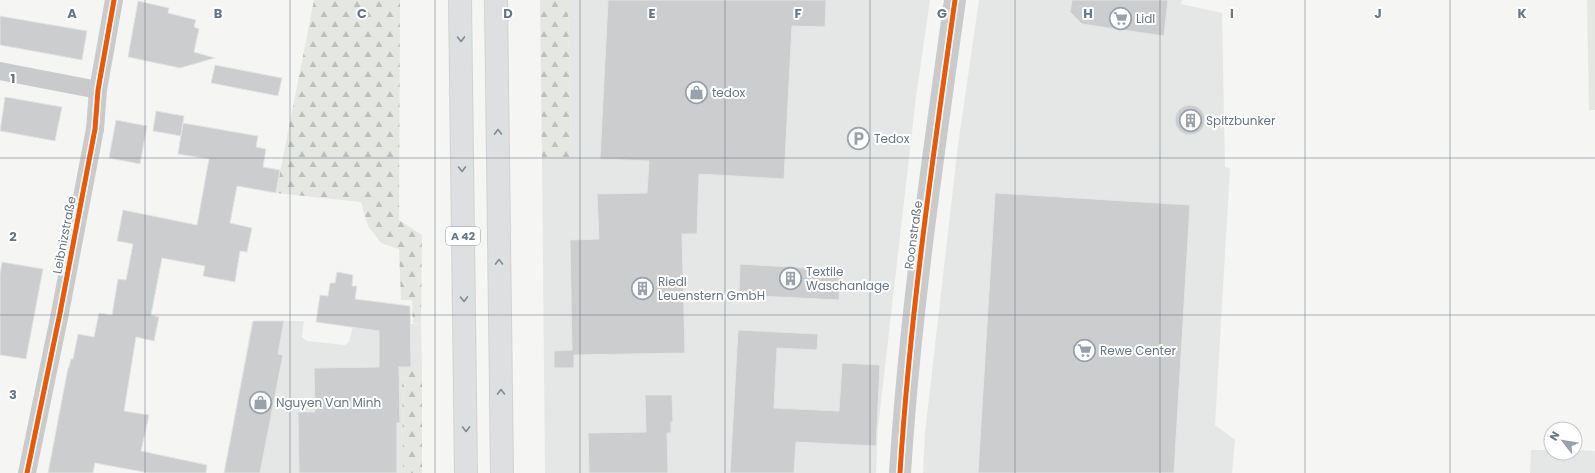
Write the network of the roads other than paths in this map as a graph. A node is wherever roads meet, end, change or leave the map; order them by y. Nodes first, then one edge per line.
1 (114, 0) edge
2 (460, 0) edge
3 (496, 0) edge
4 (955, 0) edge
5 (0, 71) edge
6 (98, 90) junction
7 (27, 473) edge
8 (466, 473) edge
9 (502, 473) edge
10 (900, 473) edge

1 - 6 street, Leibnizstraße
2 -> 8 highway, A 42
9 -> 3 highway
4 - 10 street, Roonstraße
5 - 6 street
6 - 7 street, Leibnizstraße

